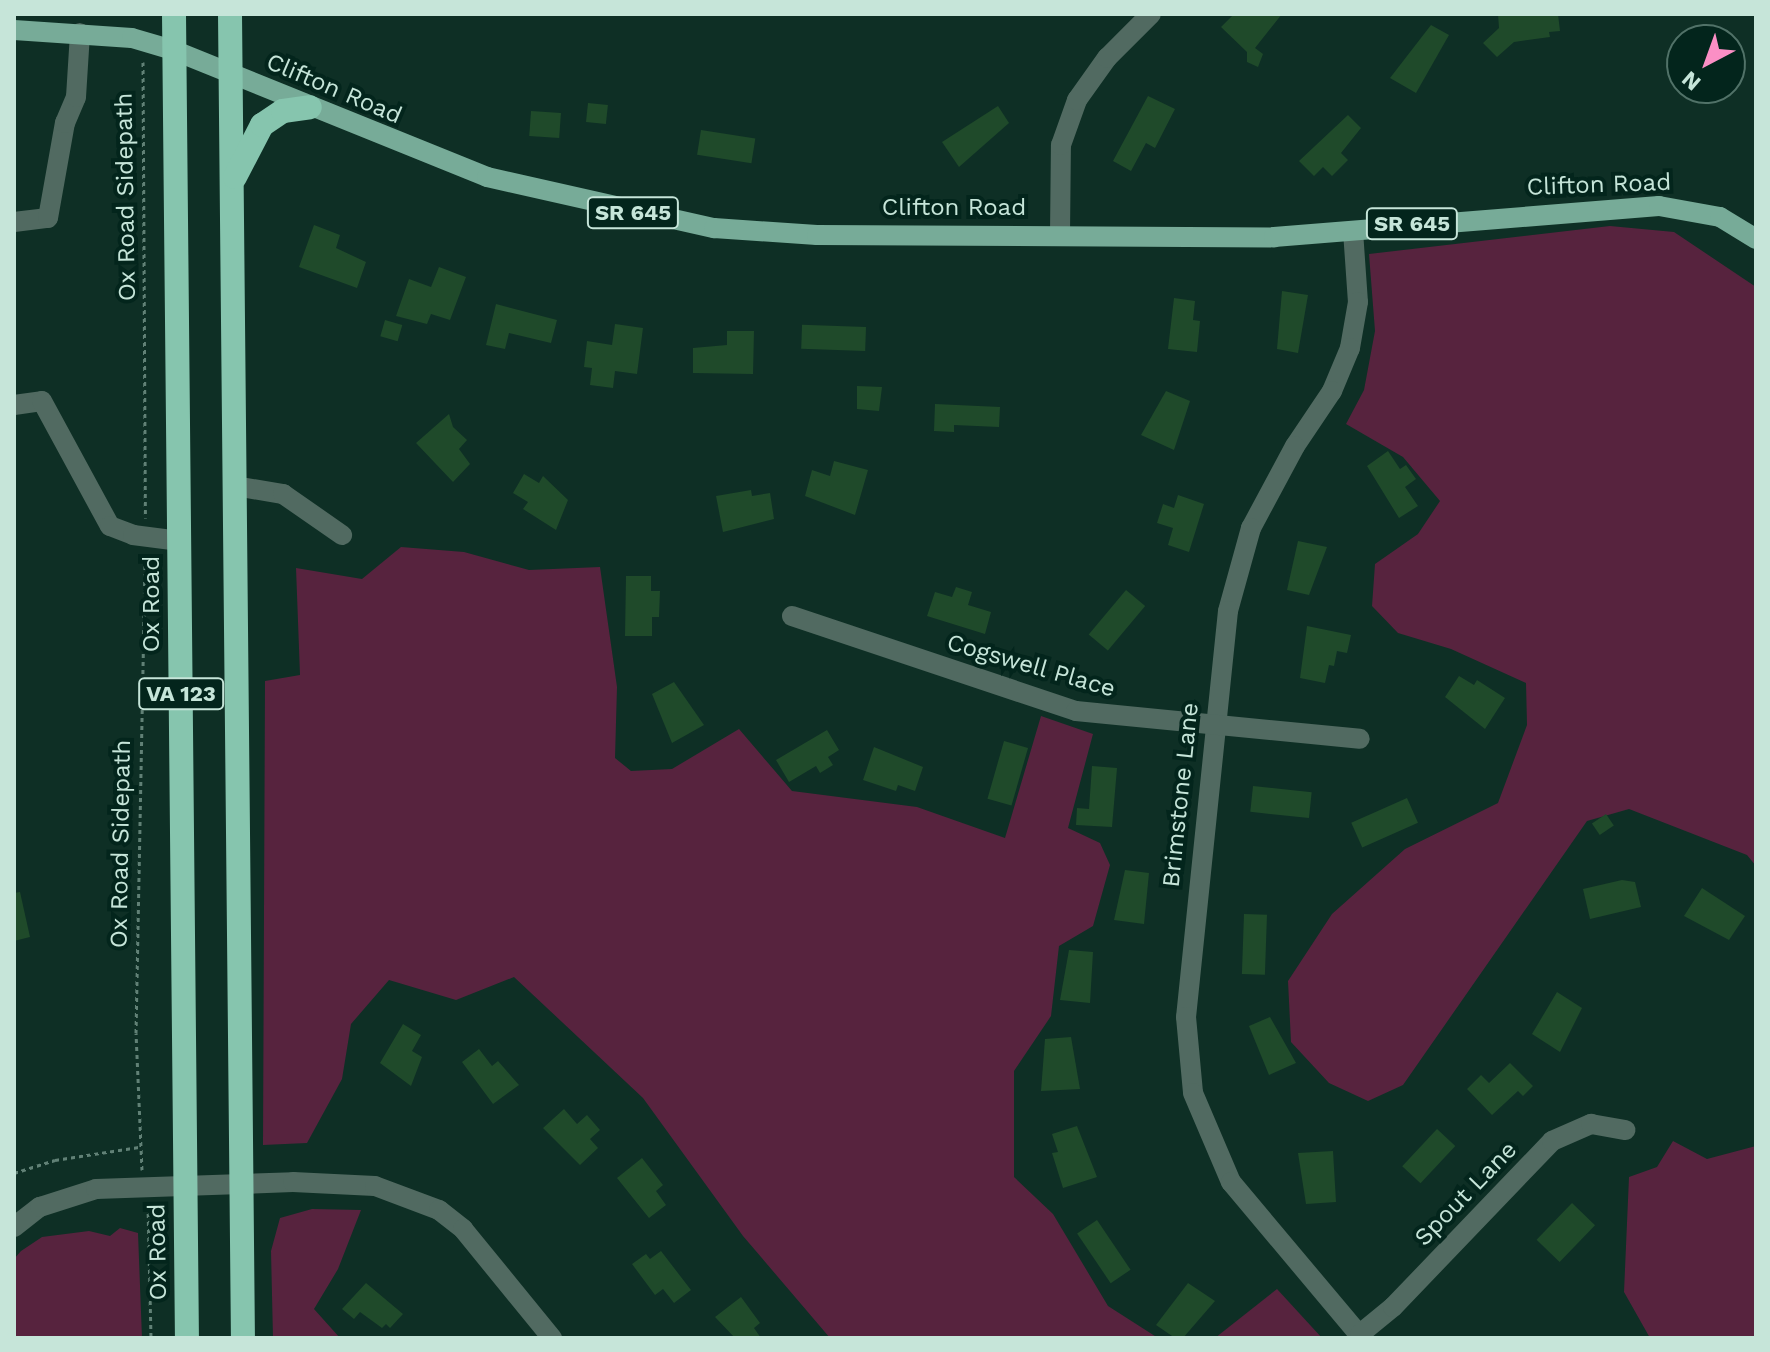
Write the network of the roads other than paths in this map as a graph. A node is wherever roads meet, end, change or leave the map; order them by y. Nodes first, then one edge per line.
1 (174, 14) edge
2 (230, 14) edge
3 (1151, 14) edge
4 (14, 30) edge
5 (80, 33) junction
6 (173, 50) junction
7 (229, 73) junction
8 (310, 107) junction
9 (230, 195) junction
10 (14, 222) edge
11 (1353, 231) junction
12 (1060, 234) junction
13 (1756, 239) edge
14 (14, 405) edge
15 (235, 486) junction
16 (342, 535) dead end
17 (180, 541) junction
18 (792, 616) dead end
19 (1213, 726) junction
20 (1360, 739) dead end
21 (1625, 1130) dead end
22 (241, 1184) junction
23 (185, 1185) junction
24 (14, 1227) edge
25 (1361, 1336) edge
26 (187, 1338) edge
27 (243, 1338) edge
28 (552, 1338) edge

1 - 6 highway, Ox Road / VA 123
2 - 7 highway, VA 123
3 - 12 street
4 - 5 main road, SR 645
5 - 6 main road, SR 645
5 - 10 street
6 - 7 main road, Clifton Road / SR 645
6 - 17 highway, Ox Road / VA 123
7 - 8 main road, Clifton Road / SR 645
7 - 9 highway, VA 123
8 - 9 highway
8 - 12 main road, Clifton Road / SR 645
9 - 15 highway, VA 123
11 - 12 main road, Clifton Road / SR 645
11 - 13 main road, Clifton Road / SR 645
11 - 19 street, Brimstone Lane
14 - 17 street
15 - 16 street
15 - 22 highway, VA 123
17 - 23 highway, Ox Road / VA 123
18 - 19 street, Cogswell Place
19 - 20 street, Cogswell Place
19 - 25 street, Brimstone Lane
21 - 25 street, Spout Lane
22 - 23 street
22 - 27 highway, VA 123
22 - 28 street
23 - 24 street
23 - 26 highway, Ox Road / VA 123

